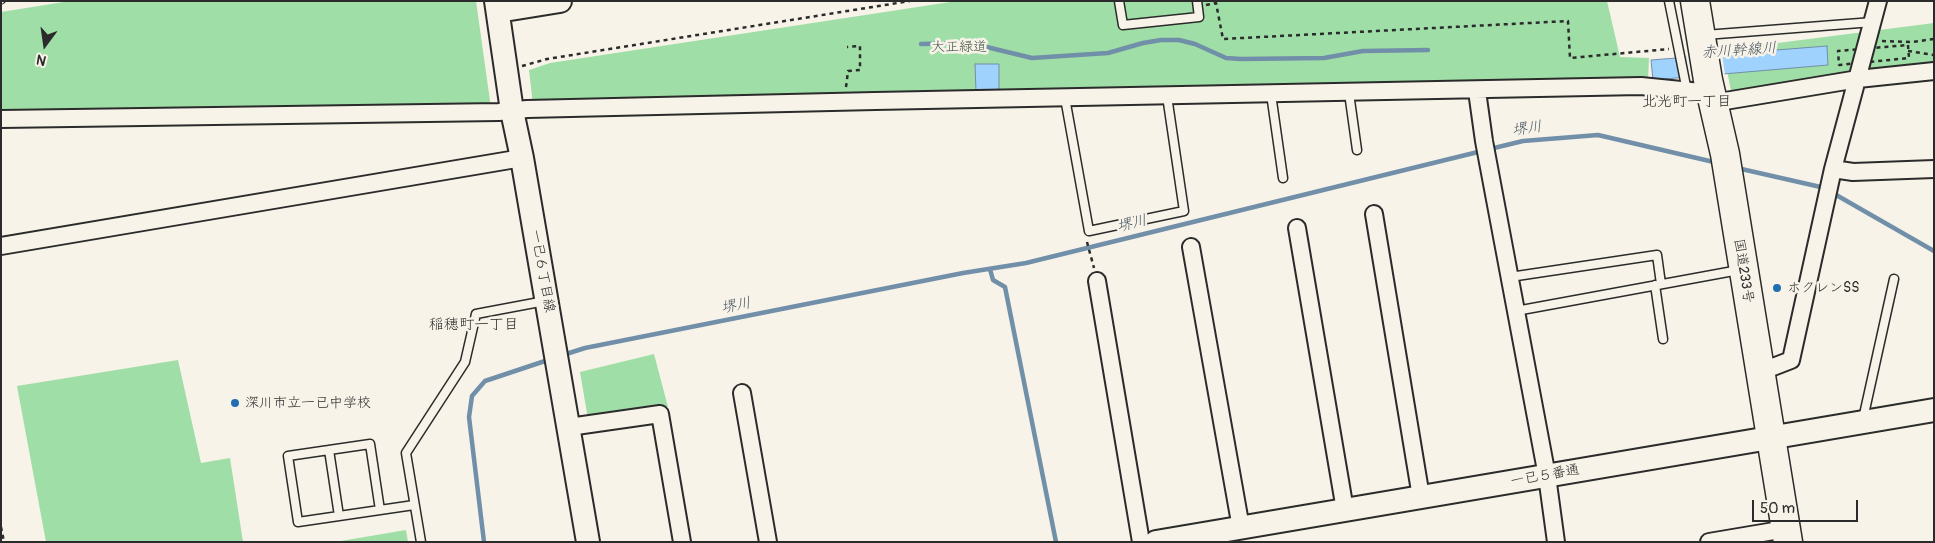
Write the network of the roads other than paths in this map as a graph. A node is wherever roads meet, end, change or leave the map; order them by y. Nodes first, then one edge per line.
1 (560, 1) edge
2 (1119, 1) edge
3 (1669, 1) edge
4 (1695, 1) edge
5 (1878, 1) edge
6 (1197, 4) edge
7 (497, 6) edge
8 (1873, 22) junction
9 (1690, 47) junction
10 (1934, 71) edge
11 (1858, 79) junction
12 (1701, 90) junction
13 (1477, 91) junction
14 (1349, 93) junction
15 (1271, 94) junction
16 (1167, 96) junction
17 (1066, 98) junction
18 (512, 111) junction
19 (1, 119) edge
20 (1357, 150) dead end
21 (522, 158) junction
22 (1934, 169) edge
23 (1284, 178) dead end
24 (1830, 184) junction
25 (1374, 214) dead end
26 (1297, 228) dead end
27 (1, 246) edge
28 (1191, 247) dead end
29 (1743, 269) junction
30 (1510, 277) junction
31 (1894, 279) dead end
32 (1097, 281) dead end
33 (1658, 285) junction
34 (547, 301) junction
35 (1516, 311) junction
36 (1662, 339) dead end
37 (1760, 372) junction
38 (742, 393) dead end
39 (1934, 410) edge
40 (1862, 422) junction
41 (569, 427) junction
42 (1770, 438) junction
43 (329, 450) junction
44 (1547, 476) junction
45 (1421, 496) junction
46 (414, 505) junction
47 (380, 510) junction
48 (1346, 510) junction
49 (339, 516) junction
50 (1230, 533) edge
51 (1787, 535) edge
52 (421, 542) edge
53 (588, 542) edge
54 (682, 542) edge
55 (768, 542) edge
56 (1140, 542) edge
57 (1156, 542) edge
58 (1556, 542) edge
59 (1709, 542) edge

1 - 7 street
2 - 6 lane
3 - 9 lane
4 - 9 highway, 国道233号
5 - 8 street
7 - 18 street, 一已６丁目線
8 - 9 lane
8 - 11 street
9 - 12 highway, 国道233号
10 - 11 street
11 - 12 street
11 - 24 street
12 - 13 street
12 - 29 highway, 国道233号
13 - 14 street
13 - 30 street
14 - 15 street
14 - 20 lane
15 - 16 street
15 - 23 lane
16 - 17 street
16 - 17 lane
17 - 18 street
18 - 19 street
18 - 21 street, 一已６丁目線
21 - 27 street
21 - 34 street, 一已６丁目線
22 - 24 street
24 - 37 street
25 - 45 street
26 - 48 street
28 - 50 street
29 - 33 lane
29 - 37 highway, 国道233号
30 - 33 lane
30 - 35 street
31 - 40 lane
32 - 56 street
33 - 35 lane
33 - 36 lane
34 - 41 street, 一已６丁目線
34 - 46 lane
35 - 44 street
37 - 42 highway, 国道233号
38 - 55 street
39 - 40 street, 一已５番通
40 - 42 street, 一已５番通
41 - 53 street, 一已６丁目線
41 - 54 street
42 - 44 street, 一已５番通
42 - 51 highway, 国道233号
43 - 47 lane
43 - 49 lane
43 - 49 lane
44 - 45 street, 一已５番通
44 - 58 street
45 - 48 street, 一已５番通
46 - 47 lane
46 - 52 lane
47 - 49 lane
48 - 50 street, 一已５番通
50 - 57 street, 一已５番通
51 - 59 street

